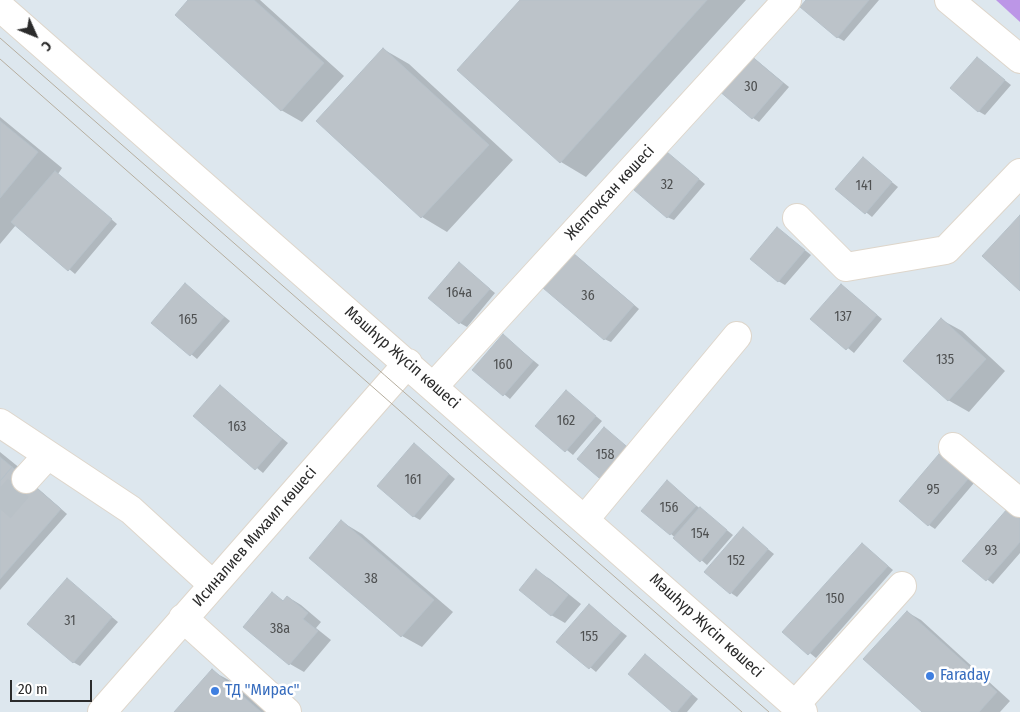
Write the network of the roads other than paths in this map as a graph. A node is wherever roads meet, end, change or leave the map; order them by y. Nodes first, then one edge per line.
1 (788, 0) edge
2 (949, 0) edge
3 (0, 6) edge
4 (1020, 59) edge
5 (1020, 173) edge
6 (797, 218) dead end
7 (738, 336) dead end
8 (408, 363) junction
9 (434, 386) junction
10 (0, 423) edge
11 (953, 447) dead end
12 (47, 456) junction
13 (26, 479) tunnel mouth
14 (1020, 503) edge
15 (585, 519) junction
16 (213, 585) junction
17 (902, 586) dead end
18 (183, 618) junction
19 (799, 708) edge
20 (102, 712) edge
21 (288, 712) edge

1 - 9 street, Желтоқсан көшесі
2 - 4 street
3 - 8 street, Мәшһүр Жүсіп көшесі
5 - 6 street
7 - 15 street
8 - 9 street, Мәшһүр Жүсіп көшесі
8 - 16 street, Исиналиев Михаил көшесі
9 - 15 street, Мәшһүр Жүсіп көшесі
10 - 12 street
11 - 14 street
12 - 13 street
12 - 16 street
15 - 19 street, Мәшһүр Жүсіп көшесі
16 - 18 street, Исиналиев Михаил көшесі
17 - 19 street
18 - 20 street, Исиналиев Михаил көшесі
18 - 21 street

